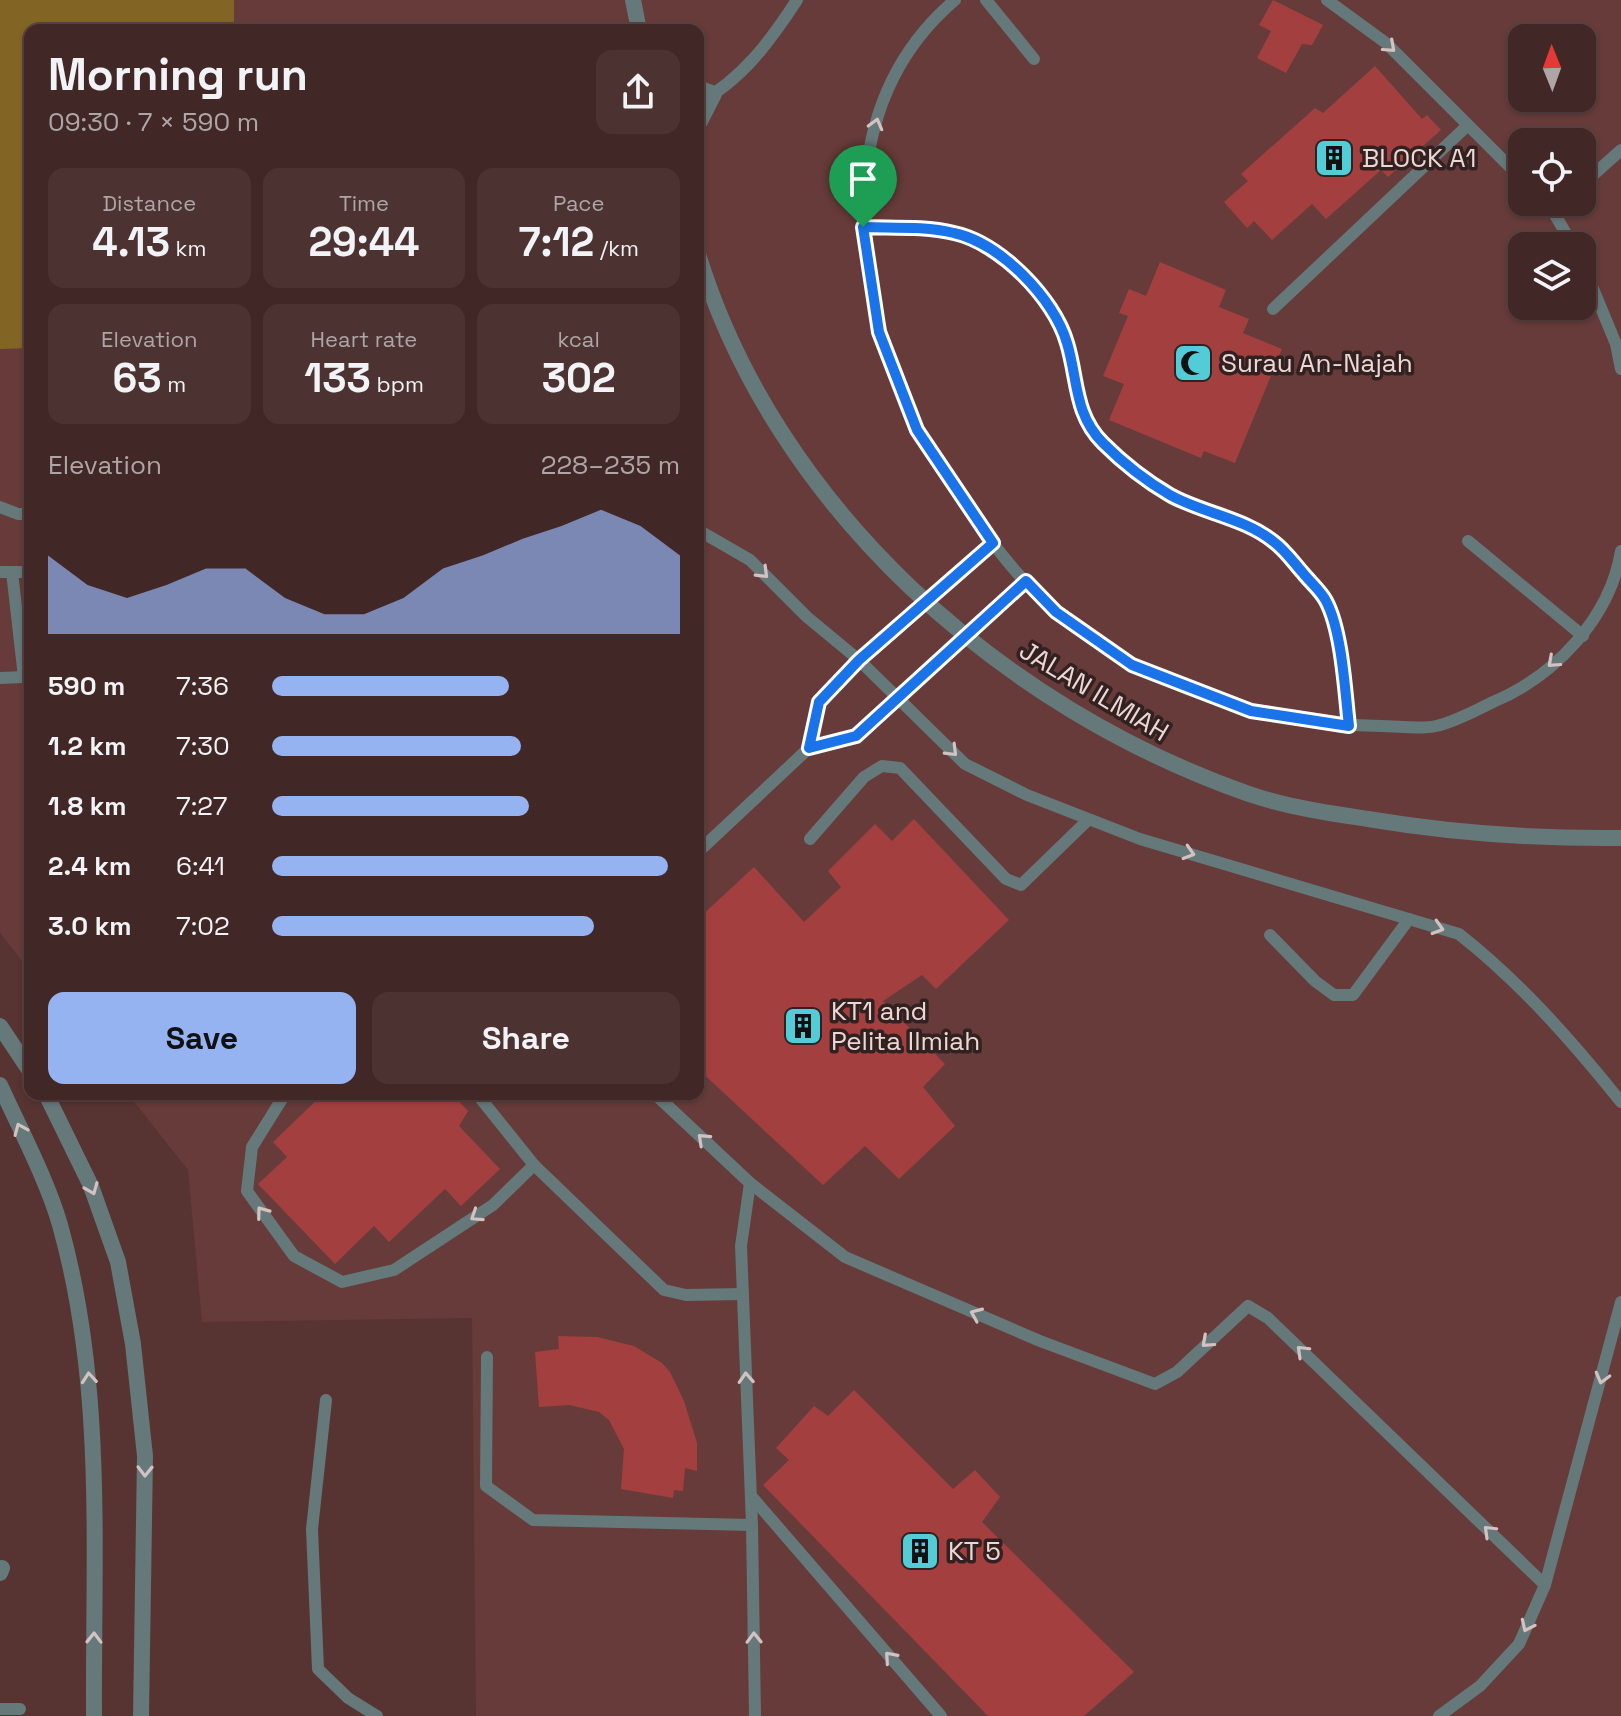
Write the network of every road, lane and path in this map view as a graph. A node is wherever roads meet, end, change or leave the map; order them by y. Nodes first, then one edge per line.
1 (633, 0) edge
2 (797, 0) edge
3 (955, 0) edge
4 (986, 0) edge
5 (1327, 0) edge
6 (638, 24) edge
7 (1034, 59) dead end
8 (706, 91) edge
9 (1468, 125) junction
10 (1621, 150) edge
11 (1508, 165) edge
12 (1596, 172) edge
13 (863, 227) junction
14 (704, 270) edge
15 (1596, 296) edge
16 (1273, 309) dead end
17 (1621, 369) edge
18 (0, 507) edge
19 (24, 514) edge
20 (704, 533) edge
21 (1468, 541) dead end
22 (993, 543) junction
23 (1621, 551) edge
24 (6, 572) edge
25 (1026, 581) junction
26 (927, 601) junction
27 (1583, 636) junction
28 (967, 637) junction
29 (859, 660) junction
30 (24, 665) edge
31 (0, 678) edge
32 (24, 680) edge
33 (898, 697) junction
34 (1349, 726) junction
35 (809, 748) junction
36 (1088, 820) junction
37 (1621, 838) edge
38 (810, 839) dead end
39 (704, 846) edge
40 (1409, 919) junction
41 (1270, 935) dead end
42 (0, 1026) edge
43 (24, 1062) edge
44 (0, 1085) edge
45 (49, 1100) edge
46 (281, 1100) edge
47 (482, 1100) edge
48 (661, 1100) edge
49 (1621, 1102) edge
50 (534, 1165) junction
51 (750, 1183) junction
52 (743, 1294) junction
53 (1621, 1302) edge
54 (487, 1357) dead end
55 (326, 1400) dead end
56 (752, 1497) junction
57 (752, 1525) junction
58 (1545, 1585) junction
59 (141, 1675) junction
60 (0, 1709) edge
61 (20, 1709) dead end
62 (94, 1716) edge
63 (141, 1716) edge
64 (151, 1716) edge
65 (377, 1716) edge
66 (755, 1716) edge
67 (941, 1716) edge
68 (1439, 1716) edge

1 - 6 street
2 - 8 lane
13 -> 3 lane
4 - 7 lane
5 -> 9 lane
9 - 11 lane
9 - 16 lane
10 - 12 lane
13 - 22 lane
13 - 34 lane
14 - 26 street, JALAN ILMIAH
15 - 17 lane
18 - 19 lane
20 -> 29 lane
21 - 27 lane
22 - 25 lane
22 - 26 lane
23 - 27 lane
24 - 30 lane
25 - 28 lane
25 - 34 lane
26 - 28 street, JALAN ILMIAH
26 - 29 lane
27 -> 34 lane
28 - 33 lane
28 - 37 street, JALAN ILMIAH
29 - 33 lane
29 - 35 lane
31 - 32 lane
33 - 35 lane
33 -> 36 lane
35 - 39 lane
36 - 38 lane
36 -> 40 lane
40 - 41 lane
40 -> 49 lane
42 - 43 street
62 -> 44 street
45 -> 59 street
50 -> 46 lane
47 - 50 lane
51 -> 48 lane
50 - 52 lane
51 - 52 lane
58 -> 51 lane
56 -> 52 lane
53 -> 58 lane
54 - 57 lane
55 - 65 lane
56 - 57 lane
67 -> 56 lane
66 -> 57 lane
58 -> 68 lane
59 - 63 street
59 - 64 street
60 - 61 lane

